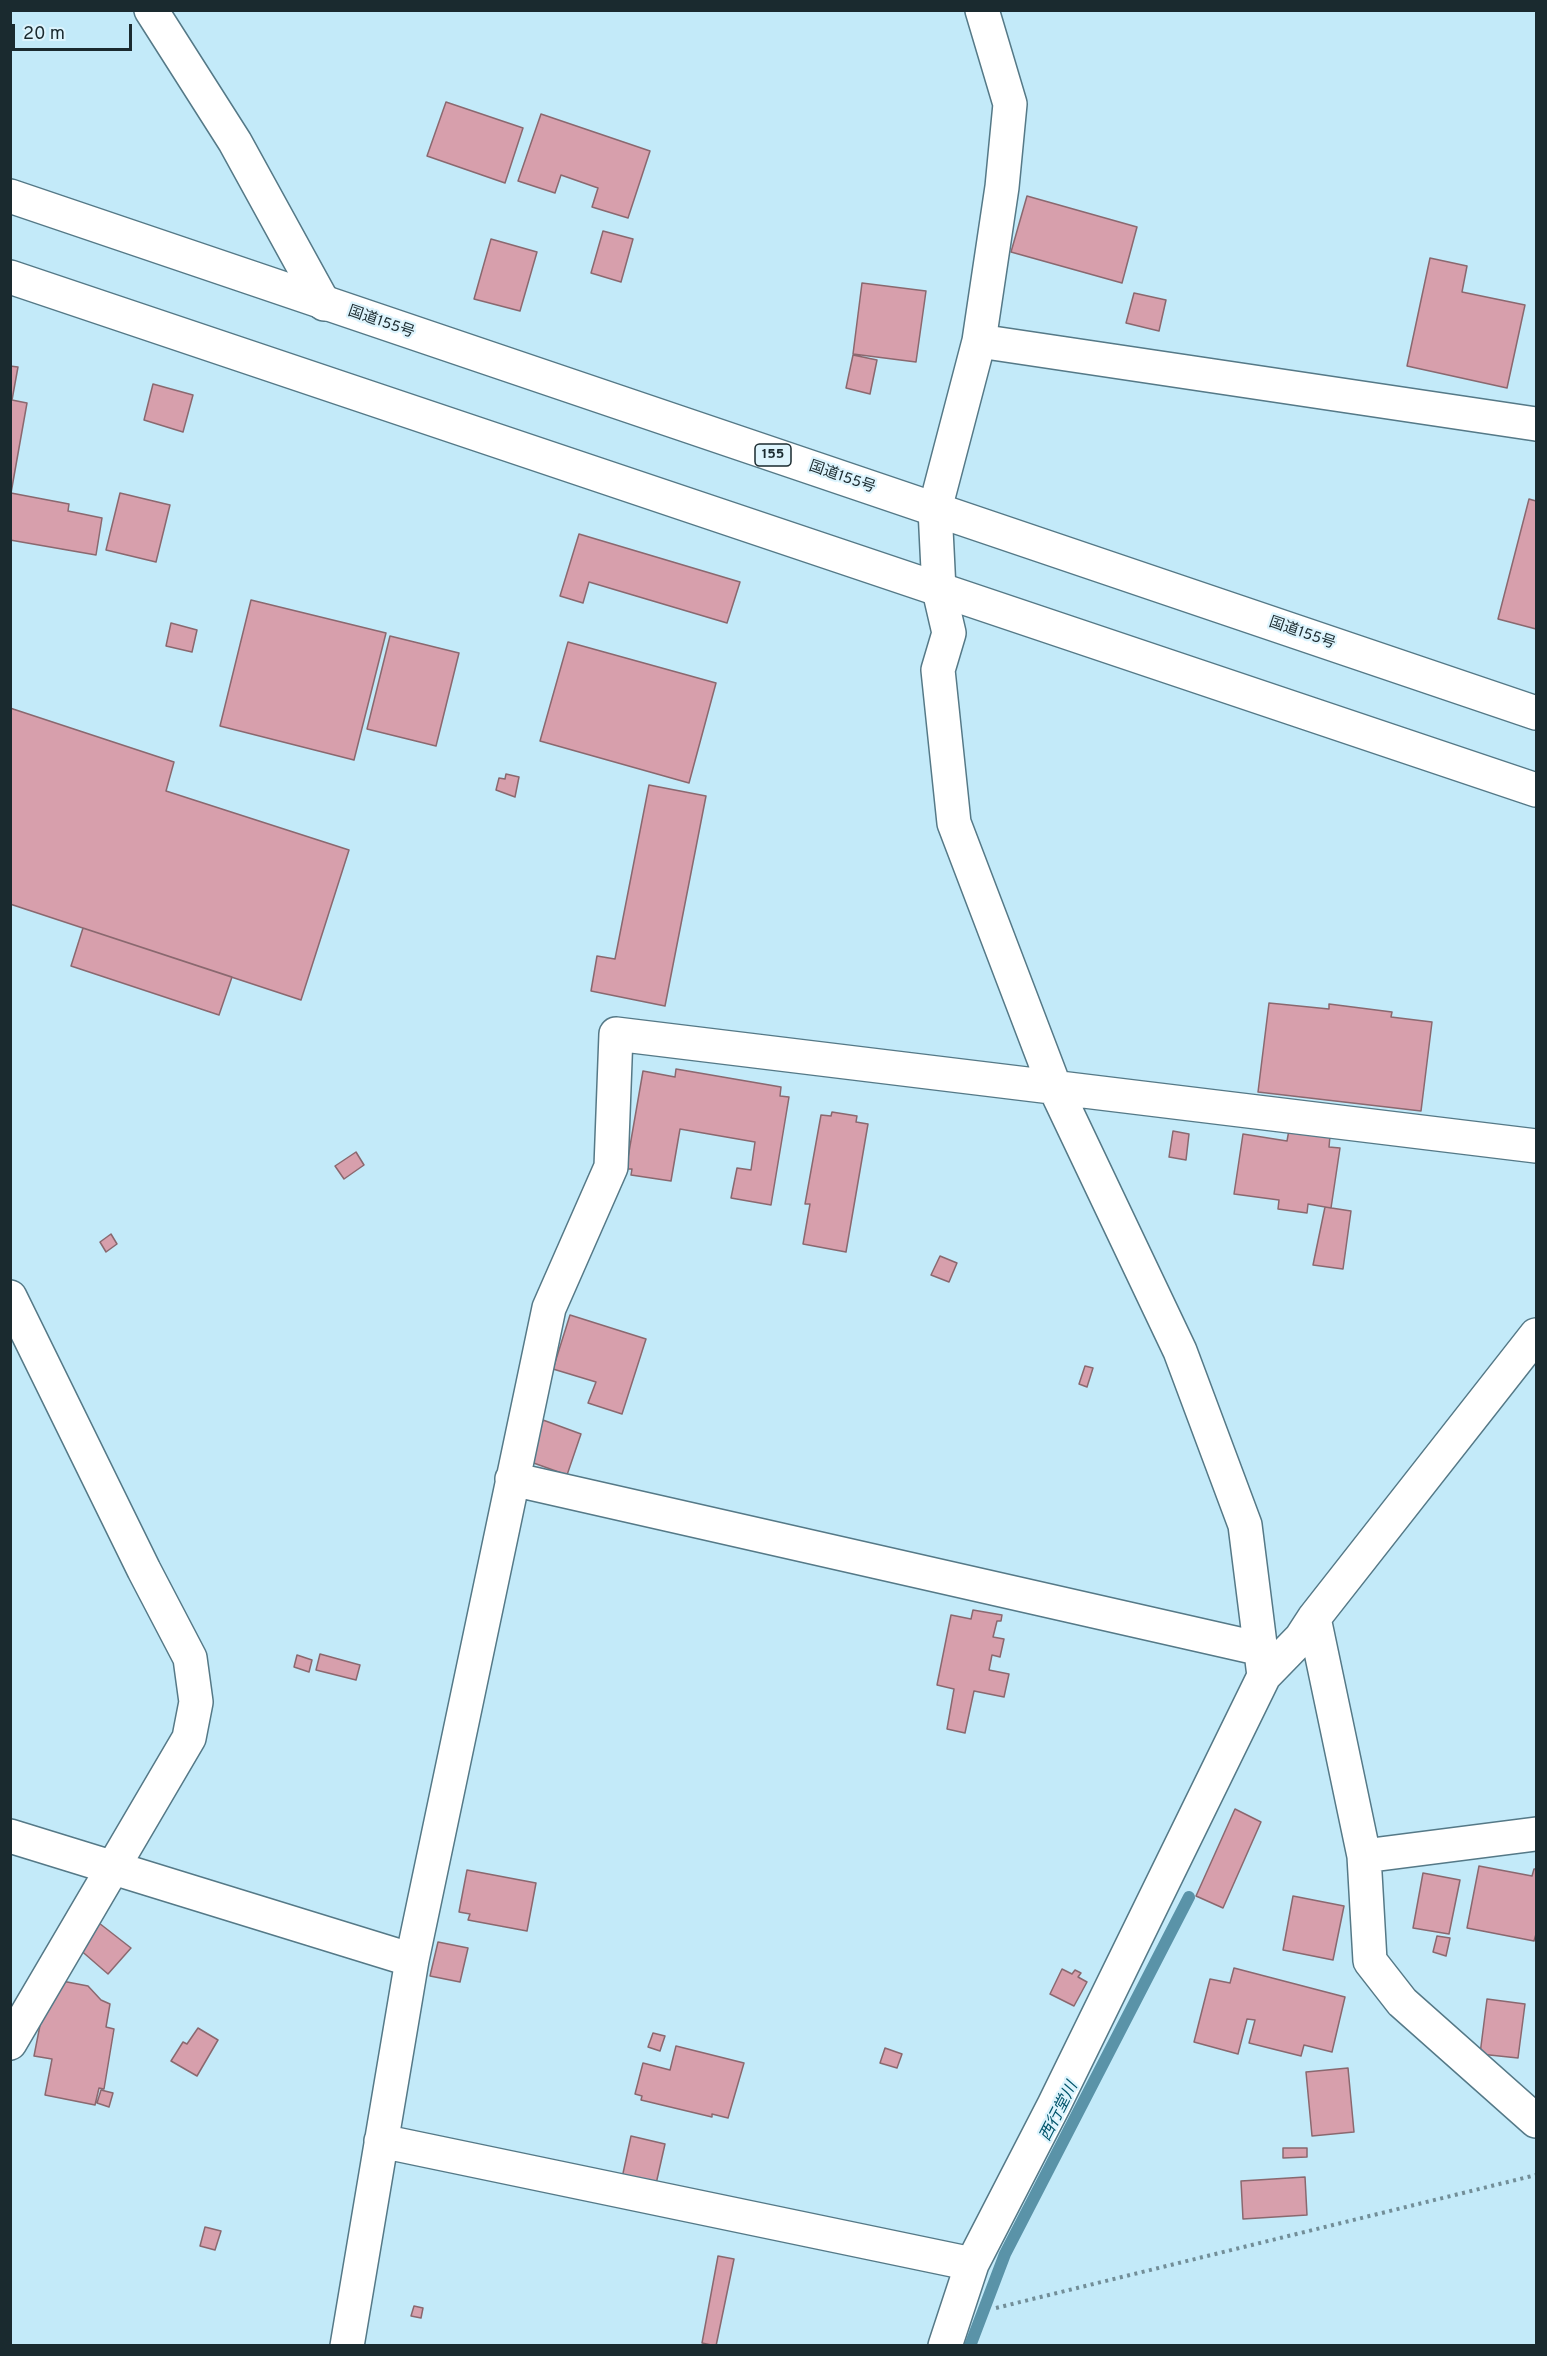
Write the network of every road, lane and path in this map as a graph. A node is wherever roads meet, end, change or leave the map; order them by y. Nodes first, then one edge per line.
1 (150, 10) edge
2 (982, 10) edge
3 (10, 196) edge
4 (10, 277) edge
5 (324, 304) junction
6 (979, 341) junction
7 (1536, 424) edge
8 (935, 509) junction
9 (939, 590) junction
10 (1536, 714) edge
11 (1536, 790) edge
12 (1055, 1088) junction
13 (1536, 1146) edge
14 (10, 1297) edge
15 (1536, 1335) edge
16 (512, 1479) junction
17 (1314, 1618) junction
18 (1262, 1663) junction
19 (1536, 1834) edge
20 (10, 1836) edge
21 (1364, 1856) junction
22 (114, 1868) junction
23 (412, 1960) junction
24 (10, 2043) edge
25 (1536, 2121) edge
26 (381, 2141) junction
27 (1536, 2175) edge
28 (972, 2264) junction
29 (1000, 2309) dead end
30 (347, 2346) edge
31 (945, 2346) edge

1 - 5 main road
2 - 6 main road
3 - 5 main road, 国道155号 / 155
4 - 9 main road
5 - 8 main road, 国道155号 / 155
6 - 7 main road
6 - 8 main road
8 - 9 main road
8 - 10 main road, 国道155号 / 155
9 - 11 main road
9 - 12 main road
12 - 13 main road
12 - 16 main road
12 - 18 main road
14 - 22 main road
15 - 17 main road
16 - 18 main road
16 - 23 main road
17 - 18 main road
17 - 21 main road
18 - 28 main road
19 - 21 main road
20 - 22 main road
21 - 25 main road
22 - 23 main road
22 - 24 main road
23 - 26 main road
26 - 28 main road
26 - 30 main road
27 - 29 path
28 - 31 main road

